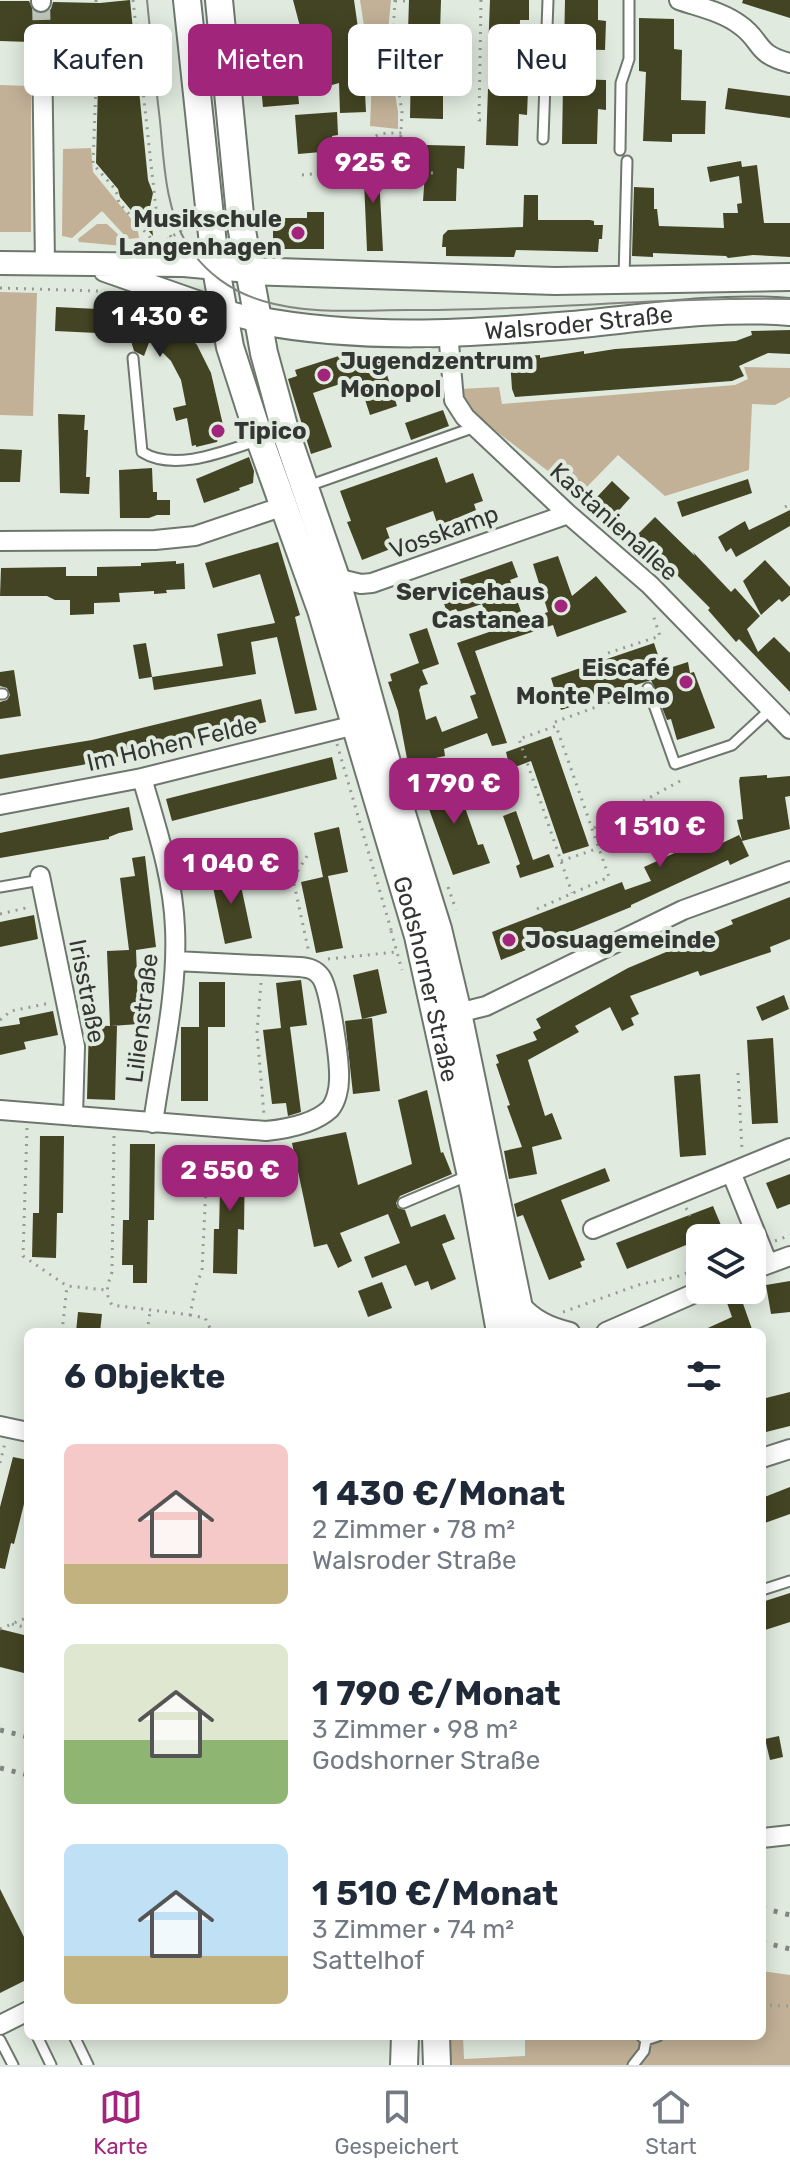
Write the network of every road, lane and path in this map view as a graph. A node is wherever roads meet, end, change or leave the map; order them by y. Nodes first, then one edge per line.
1 (96, 0) edge
2 (133, 0) edge
3 (187, 0) edge
4 (219, 0) edge
5 (395, 0) edge
6 (481, 0) edge
7 (548, 0) edge
8 (629, 0) edge
9 (679, 0) edge
10 (409, 1) edge
11 (96, 6) dead end
12 (481, 23) junction
13 (394, 24) edge
14 (489, 24) dead end
15 (790, 63) edge
16 (43, 96) edge
17 (97, 96) edge
18 (400, 96) edge
19 (487, 120) dead end
20 (402, 133) junction
21 (543, 139) dead end
22 (620, 150) dead end
23 (400, 152) dead end
24 (627, 161) dead end
25 (399, 171) dead end
26 (433, 173) dead end
27 (302, 175) dead end
28 (210, 221) junction
29 (157, 245) dead end
30 (0, 263) edge
31 (45, 264) junction
32 (89, 264) junction
33 (216, 269) junction
34 (248, 271) junction
35 (790, 277) edge
36 (623, 281) junction
37 (0, 288) edge
38 (126, 298) dead end
39 (222, 311) junction
40 (790, 312) edge
41 (256, 320) junction
42 (448, 332) junction
43 (133, 358) dead end
44 (475, 427) junction
45 (260, 440) junction
46 (304, 487) junction
47 (284, 506) junction
48 (568, 514) junction
49 (0, 541) edge
50 (336, 578) junction
51 (653, 615) dead end
52 (608, 653) dead end
53 (648, 688) joint
54 (771, 709) junction
55 (555, 722) dead end
56 (345, 727) junction
57 (790, 729) edge
58 (675, 764) junction
59 (142, 778) junction
60 (0, 805) edge
61 (592, 829) junction
62 (599, 848) junction
63 (307, 856) dead end
64 (561, 861) junction
65 (790, 871) edge
66 (40, 878) joint
67 (0, 887) edge
68 (572, 893) junction
69 (46, 904) junction
70 (537, 909) dead end
71 (0, 914) edge
72 (392, 933) dead end
73 (396, 952) dead end
74 (175, 961) junction
75 (319, 964) junction
76 (263, 965) junction
77 (66, 1000) junction
78 (458, 1013) junction
79 (0, 1020) edge
80 (738, 1073) dead end
81 (0, 1110) edge
82 (27, 1112) junction
83 (73, 1116) junction
84 (115, 1119) junction
85 (153, 1123) junction
86 (209, 1127) junction
87 (275, 1130) junction
88 (790, 1148) edge
89 (740, 1168) junction
90 (471, 1175) junction
91 (403, 1203) dead end
92 (751, 1224) edge
93 (593, 1229) dead end
94 (790, 1256) edge
95 (766, 1265) edge
96 (686, 1273) edge
97 (67, 1286) junction
98 (107, 1290) junction
99 (686, 1297) edge
100 (519, 1303) junction
101 (150, 1311) junction
102 (555, 1314) dead end
103 (190, 1315) junction
104 (62, 1328) edge
105 (148, 1328) edge
106 (210, 1328) edge
107 (499, 1328) edge
108 (523, 1328) edge
109 (555, 1328) edge
110 (615, 1328) edge
111 (0, 1426) edge
112 (24, 1431) edge
113 (790, 1449) edge
114 (766, 1457) edge
115 (790, 1581) edge
116 (766, 1589) edge
117 (24, 1619) edge
118 (14, 1624) junction
119 (24, 1627) edge
120 (0, 1629) edge
121 (13, 1632) dead end
122 (790, 1835) edge
123 (766, 1838) edge
124 (766, 2005) edge
125 (790, 2006) edge
126 (24, 2014) edge
127 (0, 2025) edge
128 (0, 2040) edge
129 (39, 2040) edge
130 (76, 2040) edge
131 (405, 2040) edge
132 (436, 2040) edge
133 (644, 2040) edge
134 (13, 2065) edge
135 (51, 2065) edge
136 (88, 2065) edge
137 (404, 2065) edge
138 (437, 2065) edge
139 (633, 2065) edge

1 - 11 path
2 - 28 path
3 - 28 main road, Godshorner Straße
4 - 34 main road, Godshorner Straße
5 - 10 path
5 - 13 path
6 - 12 path
7 - 21 lane
8 - 22 lane
9 - 15 street
12 - 14 path
12 - 19 path
16 - 31 street
17 - 29 path
18 - 20 path
20 - 23 path
20 - 27 path
24 - 36 lane
25 - 26 path
28 - 33 main road, Godshorner Straße
30 - 31 street, Walsroder Straße
31 - 32 street, Walsroder Straße
32 - 33 street, Walsroder Straße
32 - 39 street, Walsroder Straße
33 - 34 street, Walsroder Straße
33 - 39 main road, Godshorner Straße
34 - 36 main road, Walsroder Straße
34 - 41 main road, Godshorner Straße
35 - 36 main road, Walsroder Straße
37 - 38 path
39 - 41 street, Walsroder Straße
39 - 45 main road, Godshorner Straße
40 - 42 main road, Walsroder Straße
41 - 42 main road, Walsroder Straße
41 - 46 main road, Godshorner Straße
42 - 44 street, Kastanienallee
43 - 45 lane
44 - 46 lane
44 - 48 street, Kastanienallee
45 - 47 main road, Godshorner Straße
46 - 50 main road, Godshorner Straße
47 - 49 street
47 - 56 main road, Godshorner Straße
48 - 50 street, Vosskamp
48 - 54 street, Kastanienallee
50 - 78 main road, Godshorner Straße
51 - 52 path
53 - 55 path
53 - 58 lane
54 - 57 street, Kastanienallee
54 - 58 lane
56 - 59 street, Im Hohen Felde
56 - 72 path
56 - 90 main road, Godshorner Straße
58 - 61 path
59 - 60 street, Im Hohen Felde
59 - 74 street, Lilienstraße
61 - 62 path
61 - 64 path
62 - 64 path
62 - 68 path
63 - 75 path
64 - 68 path
65 - 78 street
66 - 67 lane
66 - 69 street, Irisstraße
68 - 70 path
69 - 71 path
69 - 77 street, Irisstraße
73 - 75 path
74 - 76 street
74 - 85 street, Lilienstraße
75 - 76 street
75 - 87 street
76 - 87 path
77 - 79 path
77 - 83 street, Irisstraße
78 - 100 main road, Godshorner Straße
80 - 89 path
81 - 82 street
82 - 83 street
82 - 97 path
83 - 84 street
84 - 85 street
84 - 98 path
85 - 86 street
86 - 87 street
86 - 103 path
88 - 89 street
89 - 92 street
89 - 93 street
90 - 91 lane
90 - 107 main road, Godshorner Straße
94 - 95 street
96 - 102 path
97 - 98 path
97 - 104 path
98 - 101 path
99 - 110 street
100 - 108 main road, Godshorner Straße
100 - 109 street
101 - 103 path
101 - 105 path
103 - 106 path
111 - 112 street
113 - 114 street
115 - 116 lane
117 - 118 path
118 - 119 path
118 - 120 path
118 - 121 path
122 - 123 street
124 - 125 path
126 - 127 street
128 - 134 lane
129 - 135 lane
130 - 136 lane
131 - 137 main road
132 - 138 main road
133 - 139 lane

